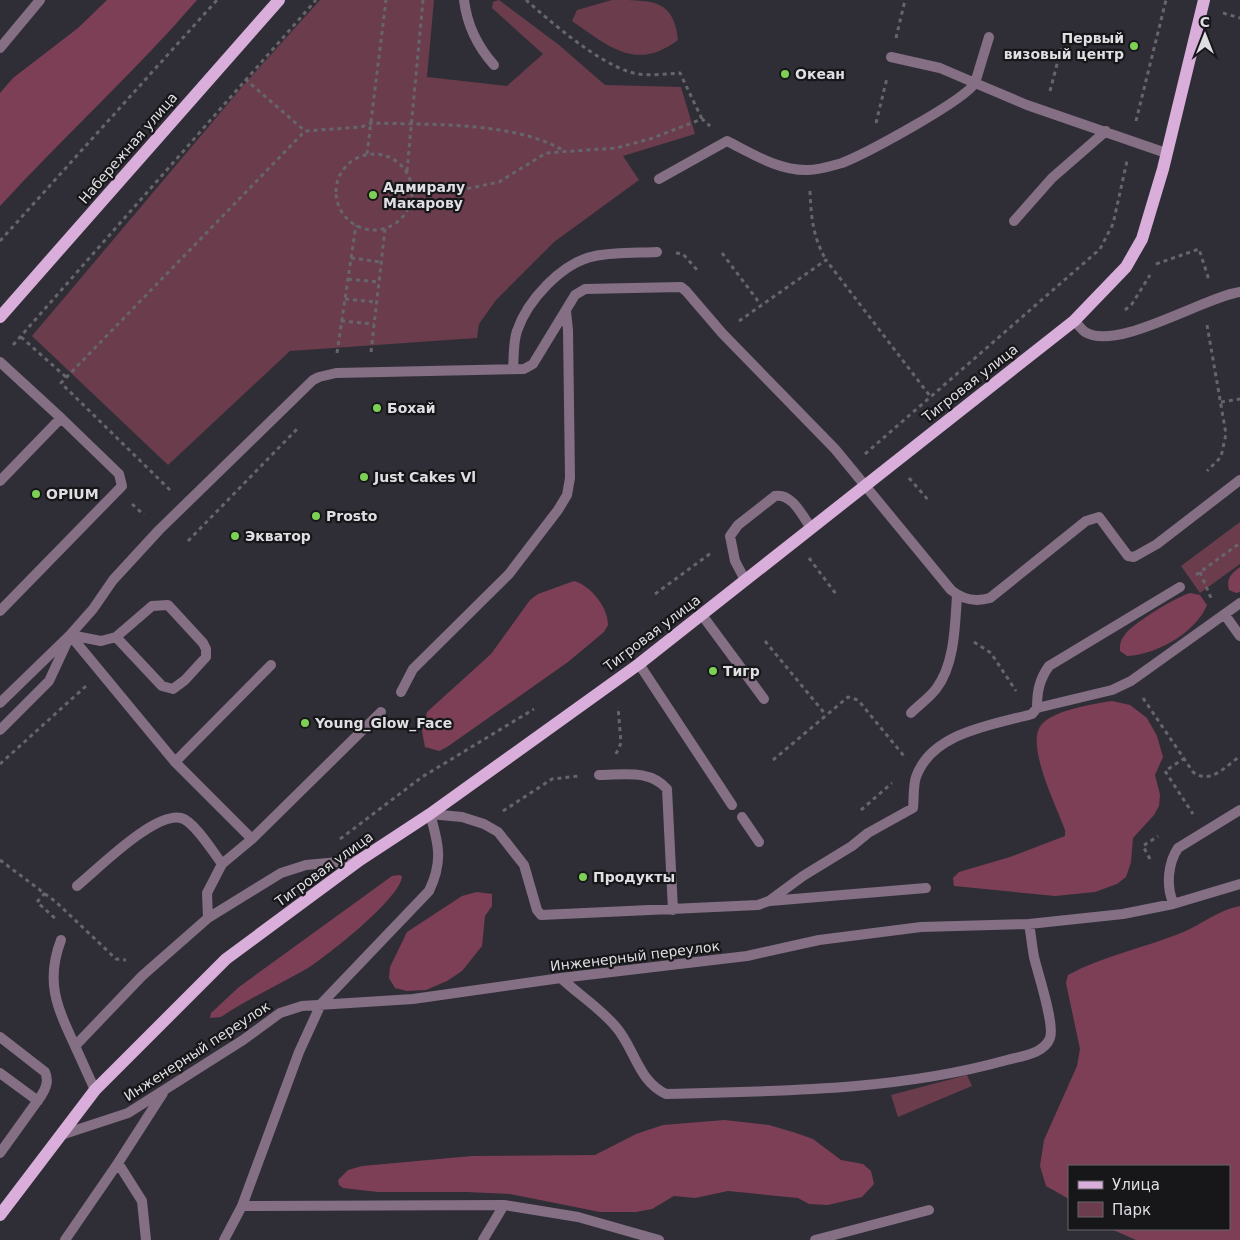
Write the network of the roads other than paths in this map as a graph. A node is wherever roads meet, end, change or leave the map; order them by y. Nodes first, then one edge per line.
1 (40, 0) edge
2 (279, 0) edge
3 (464, 0) edge
4 (1204, 0) edge
5 (989, 37) dead end
6 (0, 48) edge
7 (892, 57) dead end
8 (494, 65) dead end
9 (975, 83) junction
10 (1106, 131) junction
11 (1166, 153) junction
12 (659, 179) dead end
13 (1014, 221) dead end
14 (656, 252) dead end
15 (1240, 292) edge
16 (566, 310) junction
17 (0, 317) edge
18 (1074, 320) junction
19 (0, 362) edge
20 (513, 369) junction
21 (61, 418) junction
22 (1240, 480) edge
23 (0, 481) edge
24 (865, 484) junction
25 (811, 528) junction
26 (746, 580) junction
27 (1180, 587) road end
28 (957, 596) junction
29 (1240, 603) edge
30 (0, 611) edge
31 (702, 615) junction
32 (1225, 616) junction
33 (70, 635) junction
34 (1240, 636) edge
35 (116, 637) junction
36 (639, 664) junction
37 (271, 665) dead end
38 (401, 692) dead end
39 (764, 698) dead end
40 (0, 703) edge
41 (1034, 711) junction
42 (381, 712) dead end
43 (911, 713) dead end
44 (0, 730) edge
45 (176, 762) junction
46 (599, 775) road end
47 (732, 805) dead end
48 (1240, 810) edge
49 (430, 814) junction
50 (742, 817) dead end
51 (252, 839) junction
52 (759, 842) dead end
53 (360, 860) junction
54 (222, 864) junction
55 (1240, 884) edge
56 (77, 886) dead end
57 (926, 888) dead end
58 (769, 901) junction
59 (1173, 902) junction
60 (674, 910) junction
61 (208, 918) junction
62 (1029, 924) junction
63 (62, 940) dead end
64 (561, 978) junction
65 (321, 1004) junction
66 (0, 1037) edge
67 (75, 1046) junction
68 (0, 1072) edge
69 (95, 1090) junction
70 (165, 1090) junction
71 (38, 1101) junction
72 (61, 1135) junction
73 (0, 1153) edge
74 (118, 1163) junction
75 (504, 1205) junction
76 (242, 1206) junction
77 (929, 1210) dead end
78 (0, 1215) edge
79 (65, 1240) edge
80 (146, 1240) edge
81 (224, 1240) edge
82 (483, 1240) edge
83 (659, 1240) edge
84 (815, 1240) edge

1 - 6 lane
2 - 17 main road, Набережная улица
3 - 8 lane
4 - 11 main road, Тигровая улица
5 - 9 lane
7 - 9 lane
9 - 10 lane
9 - 12 lane
10 - 11 lane
10 - 13 lane
11 - 18 main road, Тигровая улица
14 - 20 lane
15 - 18 lane
16 - 20 lane
16 - 24 lane
16 - 38 lane
18 - 24 main road, Тигровая улица
19 - 21 lane
20 - 33 lane
21 - 23 lane
21 - 30 lane
22 - 28 lane
24 - 25 main road, Тигровая улица
24 - 28 lane
25 - 26 main road, Тигровая улица
25 - 26 lane
26 - 31 main road, Тигровая улица
27 - 41 lane
28 - 43 lane
29 - 32 lane
31 - 36 main road, Тигровая улица
31 - 39 lane
32 - 34 lane
32 - 41 lane
33 - 35 lane
33 - 40 lane
33 - 44 lane
33 - 45 lane
35 - 35 lane
36 - 47 lane
36 - 49 main road, Тигровая улица
37 - 45 lane
41 - 58 lane
42 - 51 lane
45 - 51 lane
46 - 60 lane
48 - 59 lane
49 - 53 main road, Тигровая улица
49 - 60 lane
49 - 65 lane
50 - 52 lane
51 - 54 lane
53 - 61 lane
53 - 69 main road, Тигровая улица
54 - 56 lane
54 - 61 lane
55 - 59 lane, Инженерный переулок
57 - 58 lane
58 - 60 lane
59 - 62 lane, Инженерный переулок
61 - 67 lane
62 - 64 lane, Инженерный переулок
62 - 64 lane
63 - 67 lane
64 - 65 lane, Инженерный переулок
65 - 70 lane, Инженерный переулок
65 - 76 lane
66 - 71 lane
67 - 69 lane
68 - 71 lane
69 - 72 main road, Тигровая улица
70 - 72 lane, Инженерный переулок
70 - 74 lane
71 - 73 lane
72 - 78 main road, Тигровая улица
74 - 79 lane
74 - 80 lane
75 - 76 lane
75 - 82 lane
75 - 83 lane
76 - 81 lane
77 - 84 lane

